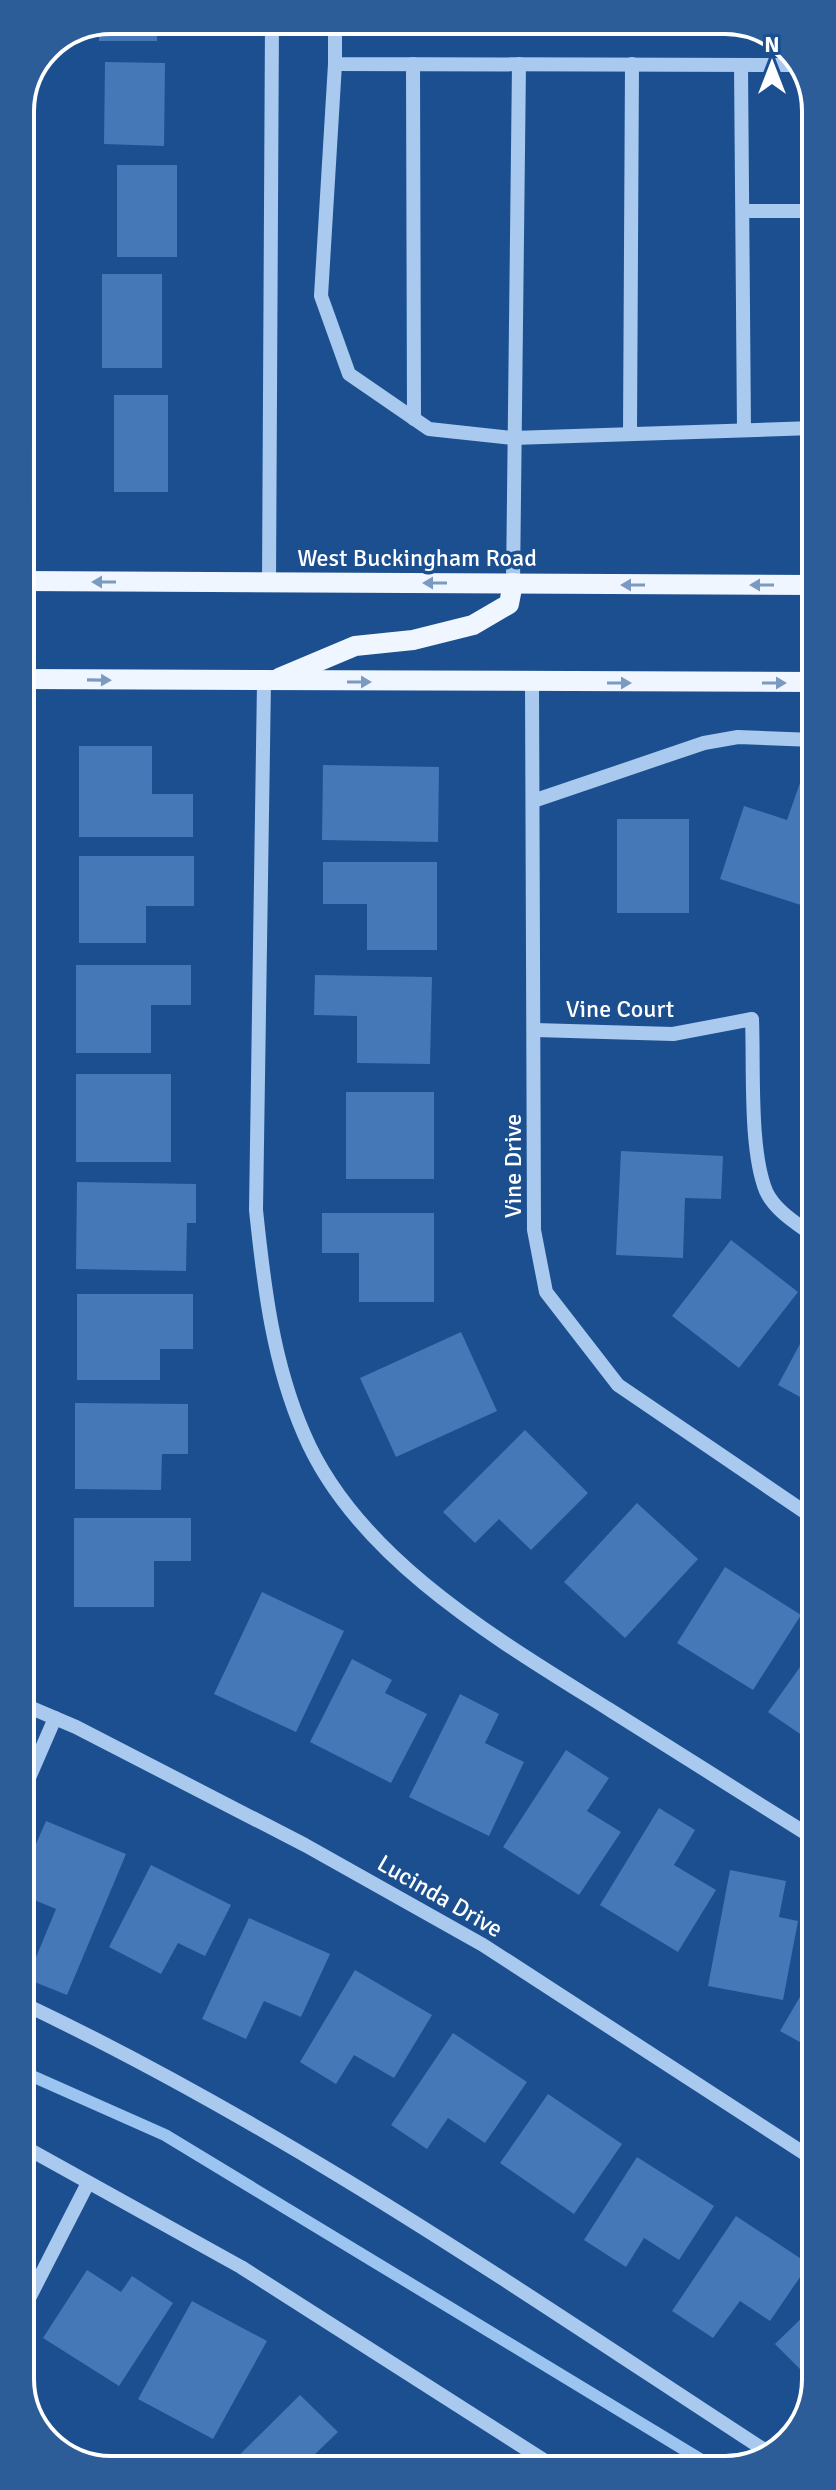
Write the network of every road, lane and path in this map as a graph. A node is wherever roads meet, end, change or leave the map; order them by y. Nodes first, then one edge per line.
1 (272, 34) edge
2 (335, 34) edge
3 (335, 64) junction
4 (413, 64) junction
5 (519, 64) junction
6 (632, 64) junction
7 (741, 65) junction
8 (787, 65) edge
9 (743, 211) junction
10 (802, 211) edge
11 (414, 419) junction
12 (802, 428) edge
13 (744, 430) junction
14 (630, 434) junction
15 (513, 438) junction
16 (34, 581) edge
17 (269, 583) junction
18 (513, 583) junction
19 (802, 585) edge
20 (34, 679) edge
21 (268, 682) junction
22 (802, 682) edge
23 (532, 684) junction
24 (802, 740) edge
25 (533, 801) junction
26 (535, 1030) junction
27 (802, 1227) edge
28 (802, 1510) edge
29 (34, 1709) edge
30 (55, 1718) junction
31 (34, 1766) edge
32 (802, 1831) edge
33 (34, 2009) edge
34 (34, 2152) edge
35 (802, 2152) edge
36 (88, 2183) junction
37 (34, 2289) edge
38 (760, 2447) edge
39 (537, 2456) edge

1 - 17 street
2 - 3 street
3 - 4 street
3 - 11 street
4 - 5 street
4 - 11 street
5 - 6 street
5 - 15 street
6 - 7 street
6 - 14 street
7 - 8 street
7 - 9 street
9 - 10 street
9 - 13 street
11 - 15 street
12 - 13 street
13 - 14 street
14 - 15 street
15 - 18 street
17 -> 16 main road, West Buckingham Road
18 -> 17 main road, West Buckingham Road
19 -> 18 main road, West Buckingham Road
18 - 21 main road
20 -> 21 main road
21 -> 23 main road
21 - 32 street
23 -> 22 main road
23 - 25 street, Vine Drive
24 - 25 street
25 - 26 street, Vine Drive
26 - 27 street, Vine Court
26 - 28 street, Vine Drive
29 - 30 street, Lucinda Drive
30 - 31 street
30 - 35 street, Lucinda Drive
33 - 38 street
34 - 36 street
36 - 37 street
36 - 39 street

